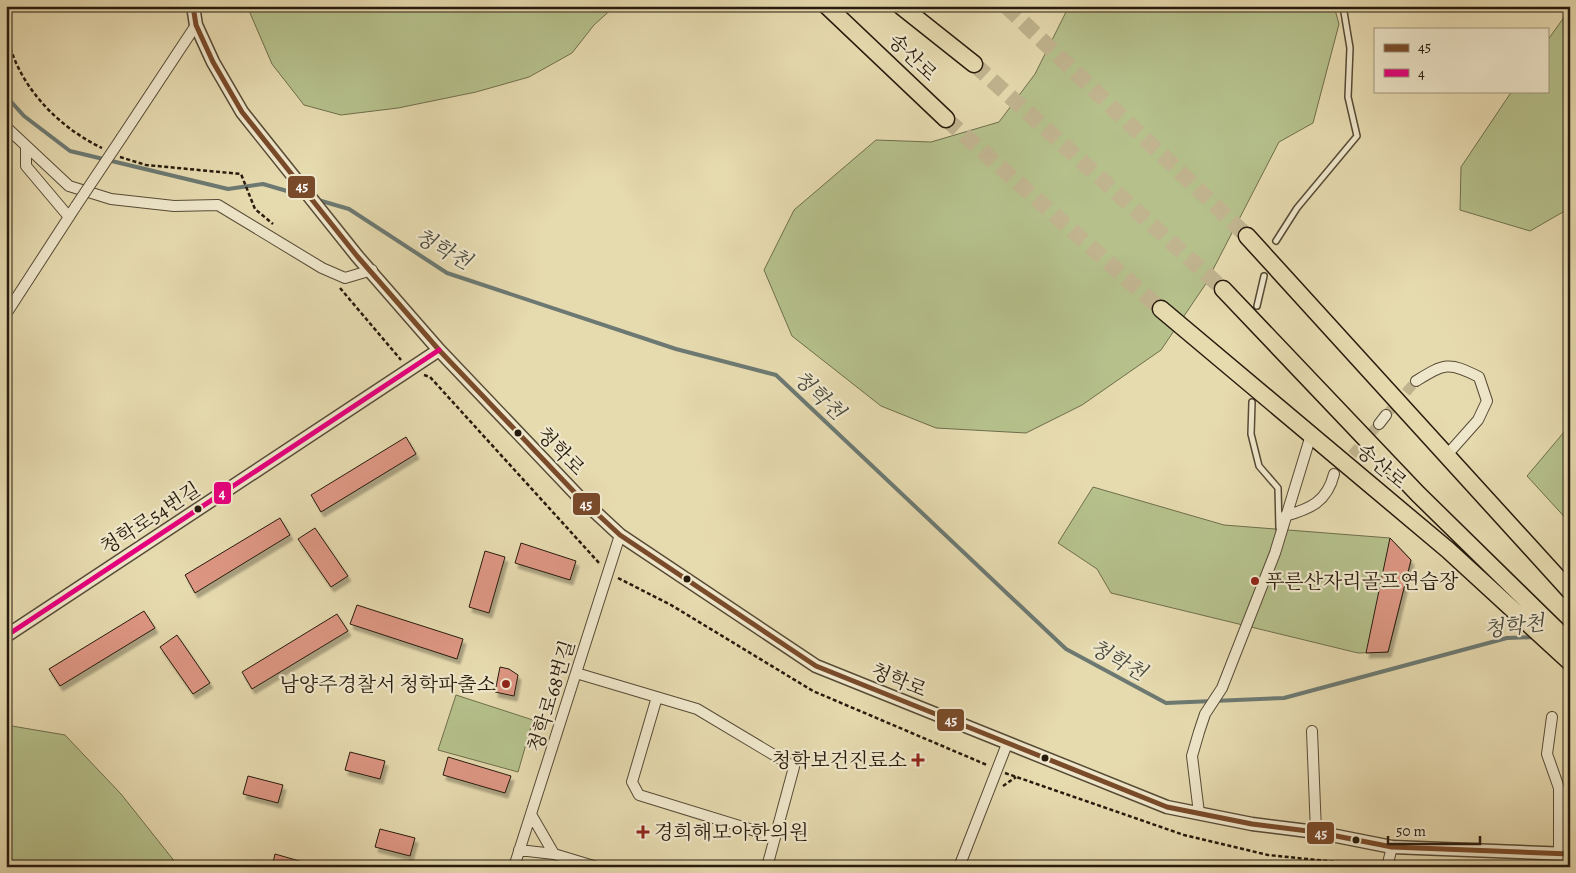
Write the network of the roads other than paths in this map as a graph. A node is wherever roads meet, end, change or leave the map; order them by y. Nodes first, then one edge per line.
1 (193, 6) edge
2 (827, 6) edge
3 (901, 6) edge
4 (1344, 6) edge
5 (196, 25) junction
6 (974, 64) tunnel mouth
7 (946, 119) tunnel mouth
8 (6, 127) edge
9 (26, 146) junction
10 (69, 217) junction
11 (1247, 236) tunnel mouth
12 (1276, 241) dead end
13 (372, 270) junction
14 (1264, 276) dead end
15 (1224, 289) tunnel mouth
16 (1257, 306) dead end
17 (1161, 309) tunnel mouth
18 (6, 314) edge
19 (439, 350) junction
20 (1416, 381) tunnel mouth
21 (1252, 402) dead end
22 (1386, 415) tunnel mouth
23 (1379, 424) tunnel mouth
24 (1311, 434) junction
25 (1446, 456) junction
26 (1334, 474) tunnel mouth
27 (1285, 516) junction
28 (620, 535) junction
29 (1279, 538) junction
30 (1570, 591) edge
31 (1528, 614) junction
32 (6, 636) edge
33 (1570, 643) edge
34 (1570, 662) edge
35 (576, 673) junction
36 (657, 697) junction
37 (1552, 717) dead end
38 (1312, 731) dead end
39 (1007, 744) junction
40 (1199, 813) junction
41 (532, 816) junction
42 (1316, 832) junction
43 (775, 837) junction
44 (1392, 846) junction
45 (519, 850) junction
46 (1564, 853) edge
47 (554, 854) junction
48 (514, 867) edge
49 (597, 867) edge
50 (767, 867) edge
51 (959, 867) edge
52 (1387, 867) edge

1 - 5 street, 청학로
2 - 7 main road, 송산로
3 - 6 main road, 송산로
4 - 12 lane
5 - 10 street, bridge
5 - 13 street, 청학로
8 - 9 street
9 - 10 street
9 - 13 street
10 - 18 street
11 - 25 main road
13 - 19 street, 청학로
14 - 16 lane
15 - 31 main road, 송산로
17 - 24 main road, 송산로
19 - 28 street, 청학로
19 - 32 street, 청학로54번길
20 - 25 street
21 - 29 lane
22 - 23 street
24 - 27 street
24 - 31 main road, 송산로
25 - 30 main road
26 - 27 street
27 - 29 street
28 - 35 street, 청학로68번길
28 - 39 street, 청학로
29 - 40 street
31 - 33 main road, 송산로
31 - 34 main road, 송산로
35 - 36 street
35 - 41 street, 청학로68번길
36 - 43 street
36 - 43 street
37 - 46 street
38 - 42 street
39 - 40 street, 청학로
39 - 51 street
40 - 42 street, 청학로
41 - 45 street, 청학로68번길
41 - 47 street
42 - 44 street, 청학로
43 - 50 street
44 - 46 street, 청학로
44 - 52 street
45 - 47 street
45 - 48 street, 청학로68번길
47 - 49 street

